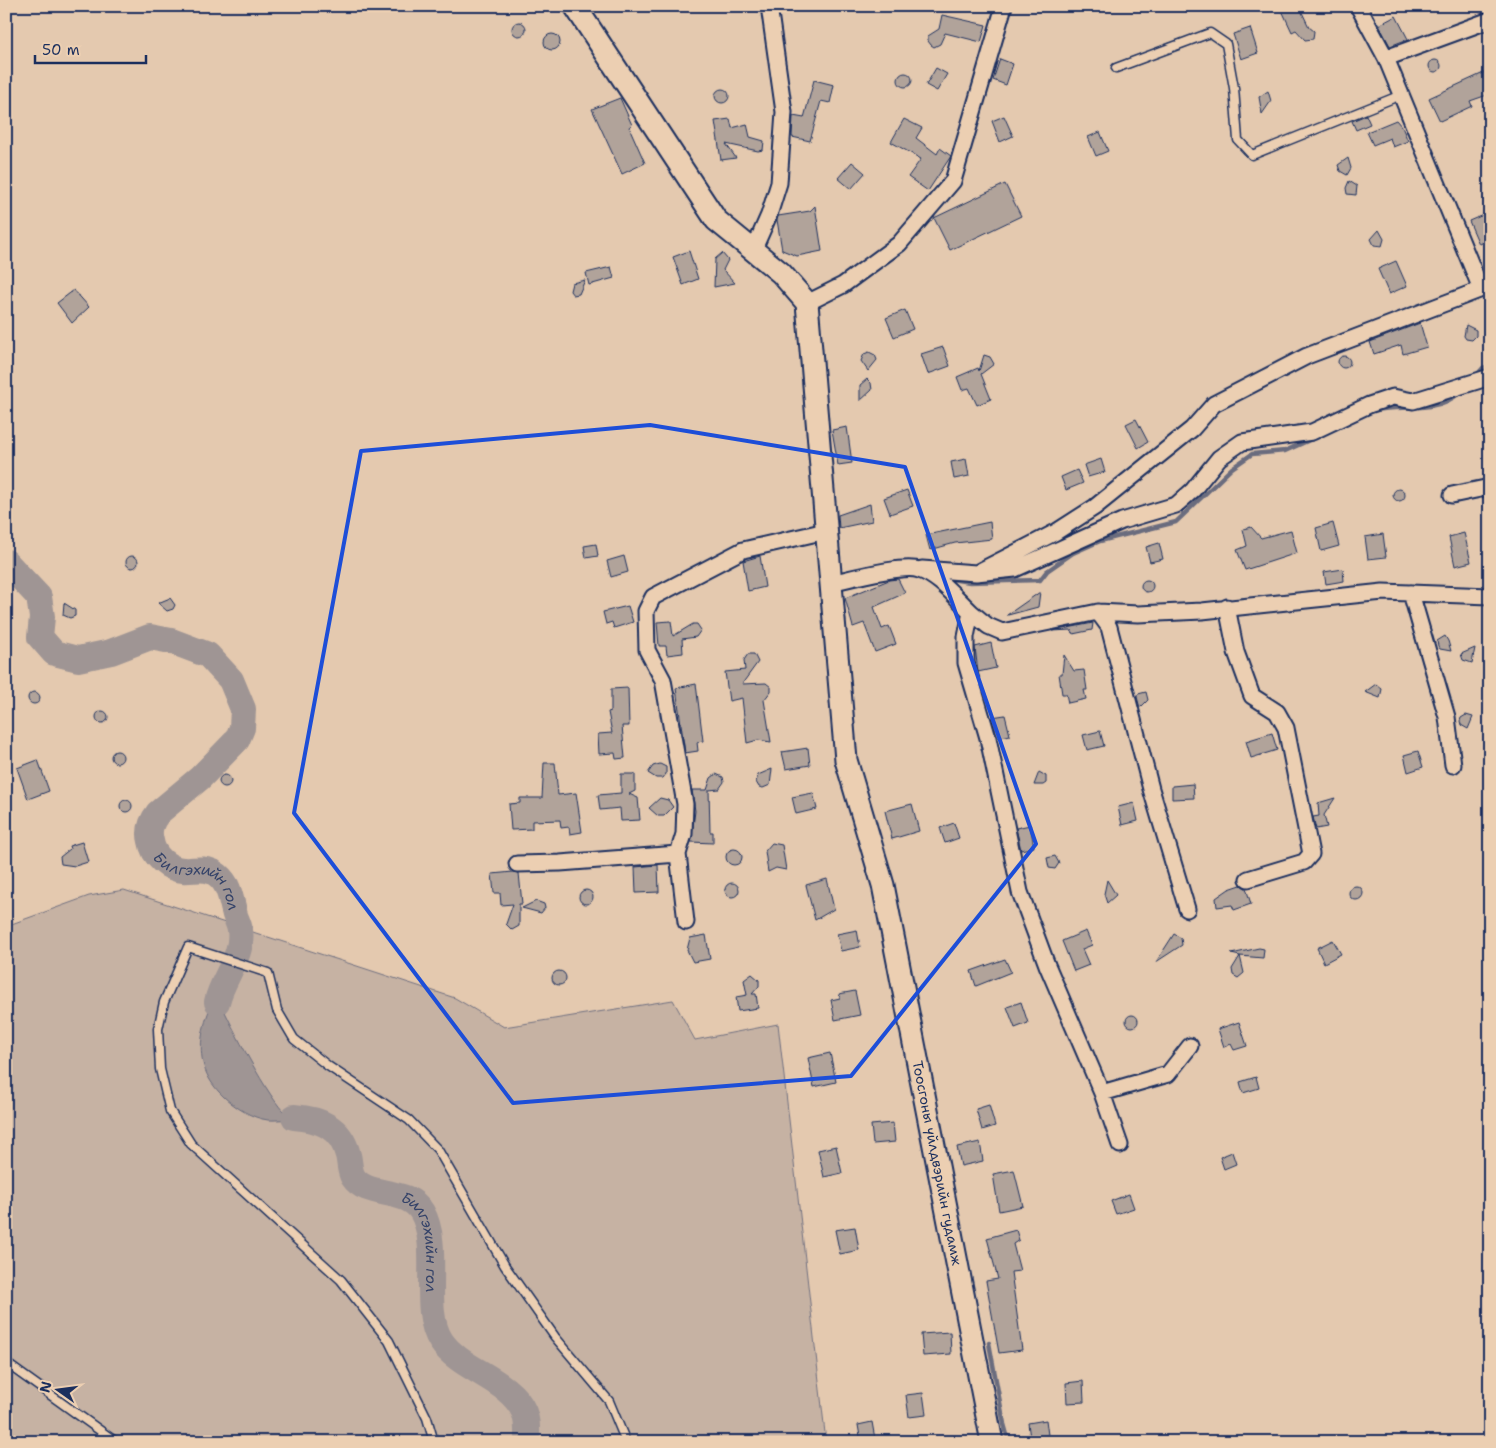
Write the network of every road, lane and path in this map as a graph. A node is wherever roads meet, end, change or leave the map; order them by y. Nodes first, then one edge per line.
1 (575, 6) edge
2 (769, 6) edge
3 (1004, 6) edge
4 (1358, 6) edge
5 (1490, 20) edge
6 (1386, 58) junction
7 (1116, 68) dead end
8 (1402, 95) junction
9 (754, 249) junction
10 (1486, 288) edge
11 (807, 303) junction
12 (1490, 377) edge
13 (1490, 487) edge
14 (1452, 495) dead end
15 (826, 531) junction
16 (918, 569) junction
17 (976, 573) junction
18 (830, 583) junction
19 (1412, 593) junction
20 (1490, 596) edge
21 (1227, 608) junction
22 (971, 612) junction
23 (1098, 612) junction
24 (1453, 765) dead end
25 (678, 854) junction
26 (517, 864) dead end
27 (1248, 879) dead end
28 (1187, 909) dead end
29 (686, 922) dead end
30 (1190, 1046) dead end
31 (1102, 1093) junction
32 (1120, 1145) dead end
33 (6, 1363) edge
34 (116, 1442) edge
35 (434, 1442) edge
36 (626, 1442) edge
37 (992, 1442) edge

1 - 9 main road
2 - 9 street
3 - 11 street
4 - 6 street
5 - 6 street
6 - 8 street
7 - 8 lane
8 - 10 street
9 - 11 main road
10 - 17 street
11 - 15 main road, Тоосгоны үйлдвэрийн гудамж
12 - 17 street
13 - 14 street
15 - 18 main road, Тоосгоны үйлдвэрийн гудамж
15 - 25 street
16 - 17 street
16 - 18 street
16 - 22 street
18 - 37 main road, Тоосгоны үйлдвэрийн гудамж
19 - 20 street
19 - 21 street
19 - 24 street
21 - 23 street
21 - 27 street
22 - 23 street
22 - 31 street
23 - 28 street
25 - 26 street
25 - 29 street
30 - 31 street
31 - 32 street
33 - 34 lane
35 - 36 lane

